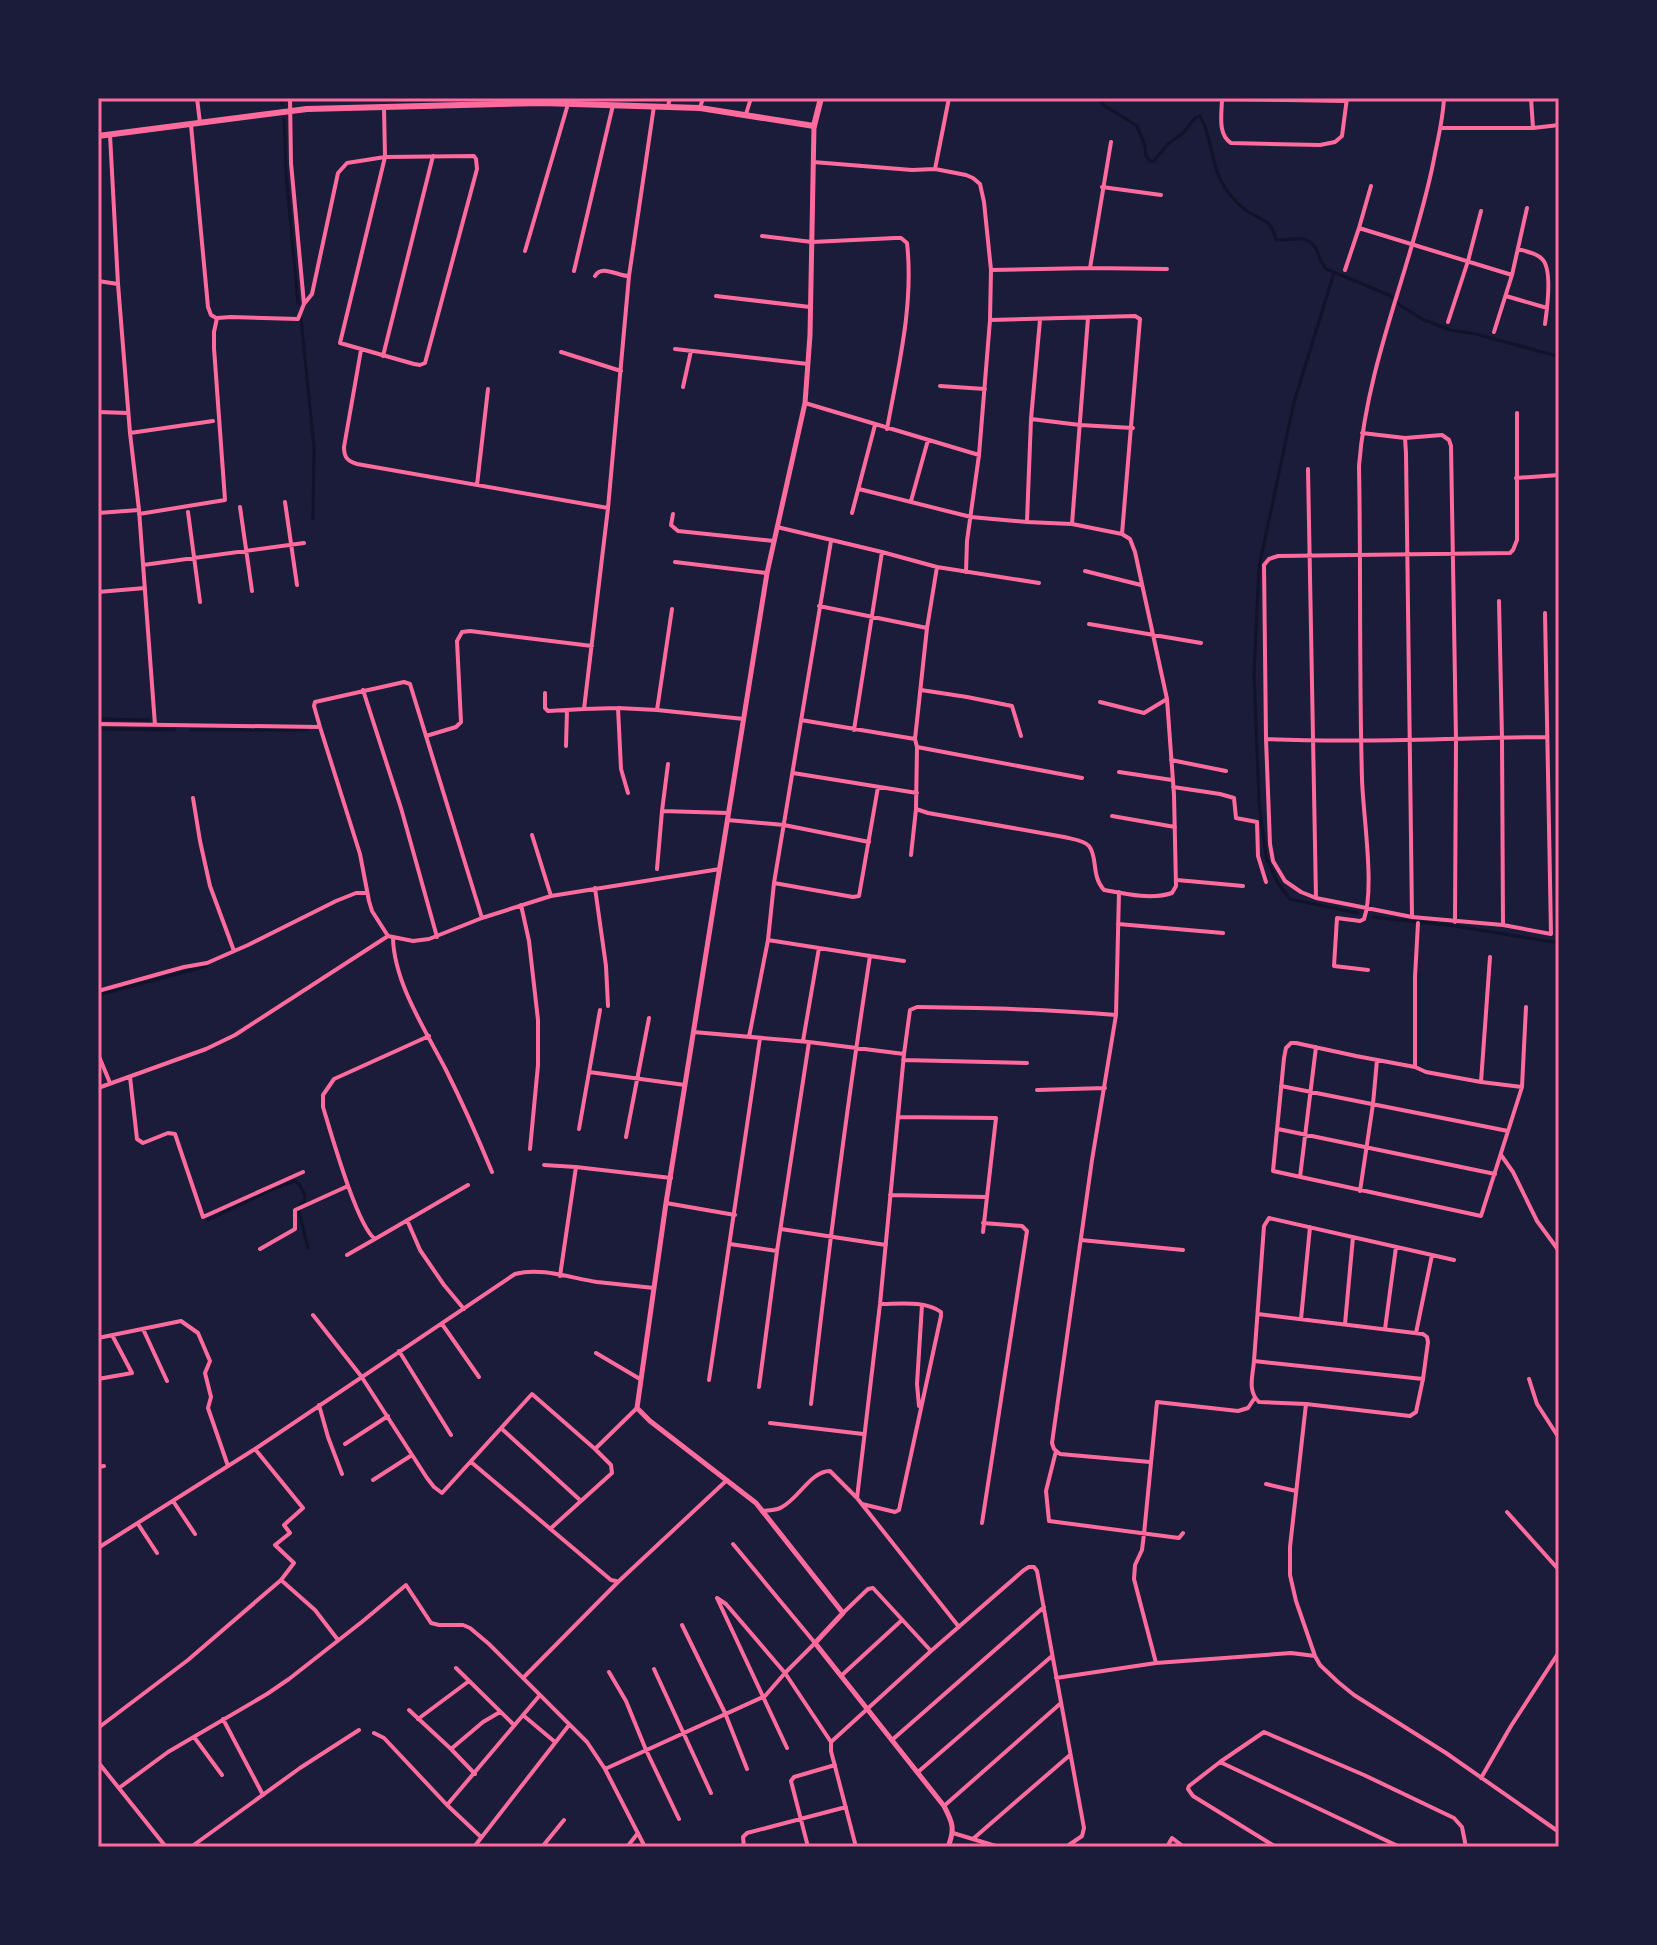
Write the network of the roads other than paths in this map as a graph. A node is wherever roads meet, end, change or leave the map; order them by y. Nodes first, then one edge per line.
1 (197, 98) edge
2 (290, 98) edge
3 (703, 98) edge
4 (751, 98) edge
5 (821, 98) edge
6 (938, 98) edge
7 (1222, 98) edge
8 (1444, 98) edge
9 (1531, 98) edge
10 (1346, 99) edge
11 (543, 100) edge
12 (948, 101) edge
13 (432, 102) edge
14 (669, 102) edge
15 (568, 104) junction
16 (613, 105) junction
17 (654, 106) junction
18 (384, 108) junction
19 (700, 108) junction
20 (290, 111) junction
21 (746, 114) junction
22 (200, 123) junction
23 (191, 125) junction
24 (1559, 125) edge
25 (814, 126) junction
26 (1441, 128) junction
27 (1533, 128) junction
28 (110, 135) junction
29 (98, 136) edge
30 (1111, 142) dead end
31 (433, 156) junction
32 (385, 157) junction
33 (812, 162) junction
34 (935, 169) junction
35 (1371, 186) dead end
36 (1102, 187) junction
37 (1161, 195) dead end
38 (1527, 208) dead end
39 (1481, 211) dead end
40 (1359, 228) junction
41 (762, 236) dead end
42 (812, 242) junction
43 (1413, 246) junction
44 (1518, 249) junction
45 (525, 251) dead end
46 (1468, 261) junction
47 (1090, 268) junction
48 (1167, 269) dead end
49 (991, 270) junction
50 (1345, 270) dead end
51 (574, 271) dead end
52 (1512, 275) junction
53 (595, 276) dead end
54 (629, 276) junction
55 (98, 281) edge
56 (118, 284) junction
57 (716, 296) dead end
58 (1506, 296) junction
59 (304, 304) junction
60 (810, 307) junction
61 (1547, 308) junction
62 (217, 318) junction
63 (1088, 318) junction
64 (990, 320) junction
65 (1040, 320) junction
66 (1448, 322) dead end
67 (1545, 324) dead end
68 (1494, 332) dead end
69 (675, 349) dead end
70 (361, 350) junction
71 (691, 351) junction
72 (561, 352) dead end
73 (383, 356) junction
74 (808, 364) junction
75 (621, 371) junction
76 (940, 386) dead end
77 (683, 387) dead end
78 (488, 389) dead end
79 (985, 389) junction
80 (805, 403) junction
81 (98, 412) edge
82 (128, 413) junction
83 (1517, 413) dead end
84 (1031, 419) junction
85 (213, 421) dead end
86 (875, 425) junction
87 (1080, 425) junction
88 (1133, 428) junction
89 (887, 429) junction
90 (130, 433) junction
91 (1362, 433) junction
92 (1405, 438) junction
93 (928, 440) junction
94 (979, 455) junction
95 (1308, 469) dead end
96 (1559, 475) edge
97 (1516, 478) junction
98 (477, 485) junction
99 (859, 489) junction
100 (911, 501) junction
101 (285, 502) dead end
102 (240, 507) dead end
103 (608, 508) junction
104 (139, 512) junction
105 (188, 512) dead end
106 (98, 513) edge
107 (852, 513) dead end
108 (673, 514) dead end
109 (971, 517) junction
110 (1027, 522) junction
111 (1072, 524) junction
112 (777, 527) junction
113 (1122, 534) junction
114 (774, 541) junction
115 (831, 541) junction
116 (304, 543) dead end
117 (291, 545) junction
118 (246, 551) junction
119 (882, 552) junction
120 (1360, 554) junction
121 (1309, 555) junction
122 (1407, 555) junction
123 (1454, 555) junction
124 (194, 559) junction
125 (675, 562) dead end
126 (143, 565) junction
127 (937, 567) junction
128 (1085, 571) dead end
129 (966, 572) junction
130 (767, 573) junction
131 (1039, 583) dead end
132 (297, 585) dead end
133 (1141, 585) junction
134 (145, 588) junction
135 (252, 591) dead end
136 (98, 592) edge
137 (1499, 601) dead end
138 (200, 602) dead end
139 (819, 606) junction
140 (672, 609) dead end
141 (1545, 613) dead end
142 (872, 618) junction
143 (1089, 624) dead end
144 (927, 628) junction
145 (1152, 636) junction
146 (1201, 643) dead end
147 (592, 646) junction
148 (363, 690) junction
149 (921, 690) junction
150 (545, 693) dead end
151 (1167, 699) junction
152 (1100, 702) dead end
153 (618, 708) junction
154 (584, 709) junction
155 (567, 710) junction
156 (657, 710) junction
157 (744, 719) junction
158 (801, 720) junction
159 (98, 724) edge
160 (155, 725) junction
161 (320, 727) junction
162 (854, 730) junction
163 (425, 736) junction
164 (1021, 736) dead end
165 (1547, 737) junction
166 (1411, 738) junction
167 (1502, 738) junction
168 (915, 739) junction
169 (1266, 739) junction
170 (1456, 739) junction
171 (1312, 741) junction
172 (1361, 741) junction
173 (566, 746) dead end
174 (917, 747) junction
175 (1171, 760) junction
176 (668, 764) dead end
177 (1226, 771) dead end
178 (1119, 772) dead end
179 (792, 773) junction
180 (1082, 778) dead end
181 (1172, 783) junction
182 (878, 787) junction
183 (628, 793) dead end
184 (917, 793) junction
185 (193, 798) dead end
186 (916, 809) junction
187 (662, 811) junction
188 (728, 816) junction
189 (1112, 816) dead end
190 (1549, 820) junction
191 (1559, 820) edge
192 (784, 825) junction
193 (1175, 827) junction
194 (532, 835) dead end
195 (869, 842) junction
196 (911, 855) dead end
197 (657, 869) dead end
198 (720, 869) junction
199 (1177, 880) junction
200 (1266, 882) dead end
201 (774, 883) junction
202 (1243, 886) dead end
203 (595, 888) junction
204 (1119, 892) junction
205 (366, 893) junction
206 (551, 896) junction
207 (1316, 898) junction
208 (521, 905) junction
209 (1367, 909) junction
210 (1412, 917) junction
211 (482, 918) junction
212 (1455, 922) junction
213 (1418, 923) dead end
214 (1118, 924) junction
215 (1503, 925) junction
216 (1223, 933) dead end
217 (391, 937) junction
218 (437, 937) junction
219 (768, 940) junction
220 (819, 948) junction
221 (234, 951) junction
222 (870, 956) junction
223 (1490, 957) dead end
224 (904, 961) dead end
225 (1368, 970) dead end
226 (98, 991) edge
227 (608, 1006) dead end
228 (1526, 1007) dead end
229 (600, 1010) dead end
230 (1116, 1015) junction
231 (649, 1018) dead end
232 (693, 1032) junction
233 (429, 1036) junction
234 (749, 1037) junction
235 (760, 1038) junction
236 (803, 1041) junction
237 (809, 1042) junction
238 (855, 1047) junction
239 (1316, 1047) junction
240 (98, 1054) edge
241 (904, 1054) junction
242 (903, 1060) junction
243 (1377, 1060) junction
244 (1027, 1063) dead end
245 (1415, 1067) junction
246 (589, 1072) junction
247 (130, 1077) junction
248 (637, 1078) junction
249 (1481, 1082) junction
250 (110, 1083) junction
251 (685, 1085) junction
252 (1281, 1086) junction
253 (1522, 1087) junction
254 (98, 1088) edge
255 (1105, 1088) junction
256 (1037, 1090) dead end
257 (1311, 1092) junction
258 (1373, 1104) junction
259 (898, 1117) junction
260 (1277, 1128) junction
261 (579, 1129) dead end
262 (1508, 1131) junction
263 (1306, 1134) junction
264 (626, 1137) dead end
265 (1367, 1147) junction
266 (530, 1149) dead end
267 (1501, 1155) junction
268 (544, 1165) dead end
269 (576, 1167) junction
270 (303, 1172) dead end
271 (492, 1172) dead end
272 (1495, 1174) junction
273 (1300, 1177) junction
274 (671, 1178) junction
275 (468, 1185) dead end
276 (348, 1186) junction
277 (1360, 1191) junction
278 (890, 1195) junction
279 (986, 1197) junction
280 (666, 1203) junction
281 (735, 1215) junction
282 (407, 1220) junction
283 (983, 1223) junction
284 (1310, 1227) junction
285 (781, 1229) junction
286 (983, 1232) dead end
287 (830, 1237) junction
288 (1353, 1237) junction
289 (375, 1239) junction
290 (1081, 1240) junction
291 (730, 1244) junction
292 (886, 1245) junction
293 (1396, 1247) junction
294 (260, 1249) dead end
295 (1183, 1250) dead end
296 (777, 1251) junction
297 (1559, 1251) edge
298 (347, 1255) dead end
299 (1432, 1255) junction
300 (1454, 1260) dead end
301 (560, 1276) junction
302 (654, 1288) junction
303 (880, 1304) junction
304 (922, 1305) junction
305 (464, 1309) junction
306 (1258, 1314) junction
307 (313, 1315) dead end
308 (1301, 1319) junction
309 (442, 1324) junction
310 (1345, 1324) junction
311 (143, 1329) junction
312 (1385, 1329) junction
313 (1416, 1333) junction
314 (112, 1335) junction
315 (98, 1338) edge
316 (399, 1351) junction
317 (596, 1353) dead end
318 (1254, 1361) junction
319 (361, 1376) junction
320 (479, 1377) dead end
321 (98, 1379) edge
322 (640, 1379) junction
323 (1423, 1379) junction
324 (1529, 1379) dead end
325 (709, 1380) dead end
326 (167, 1381) dead end
327 (759, 1387) dead end
328 (1255, 1399) junction
329 (811, 1404) dead end
330 (1306, 1404) junction
331 (319, 1405) junction
332 (637, 1408) junction
333 (919, 1410) junction
334 (388, 1416) junction
335 (770, 1423) dead end
336 (502, 1429) junction
337 (863, 1434) junction
338 (451, 1435) dead end
339 (1559, 1438) edge
340 (345, 1444) dead end
341 (255, 1449) junction
342 (595, 1449) junction
343 (1056, 1451) junction
344 (412, 1455) junction
345 (471, 1462) junction
346 (1150, 1462) junction
347 (228, 1466) junction
348 (342, 1474) dead end
349 (373, 1480) dead end
350 (727, 1480) junction
351 (1266, 1484) dead end
352 (1296, 1491) junction
353 (857, 1498) junction
354 (581, 1500) junction
355 (173, 1501) junction
356 (862, 1504) junction
357 (762, 1511) junction
358 (1507, 1512) dead end
359 (982, 1523) dead end
360 (138, 1524) junction
361 (550, 1529) junction
362 (1183, 1533) dead end
363 (195, 1534) dead end
364 (1144, 1534) junction
365 (733, 1544) dead end
366 (98, 1548) edge
367 (157, 1553) dead end
368 (1559, 1570) edge
369 (281, 1580) junction
370 (619, 1581) junction
371 (1044, 1607) junction
372 (843, 1613) junction
373 (902, 1620) junction
374 (682, 1625) dead end
375 (959, 1627) junction
376 (338, 1640) junction
377 (815, 1643) junction
378 (931, 1651) junction
379 (1559, 1652) edge
380 (1052, 1656) junction
381 (1315, 1656) junction
382 (1156, 1663) junction
383 (456, 1668) dead end
384 (654, 1669) dead end
385 (609, 1672) dead end
386 (785, 1673) junction
387 (842, 1675) junction
388 (523, 1678) junction
389 (1056, 1678) junction
390 (469, 1681) junction
391 (540, 1695) junction
392 (765, 1696) junction
393 (1061, 1703) junction
394 (867, 1709) junction
395 (409, 1710) dead end
396 (500, 1712) junction
397 (725, 1713) junction
398 (524, 1716) junction
399 (223, 1719) junction
400 (418, 1719) junction
401 (569, 1725) junction
402 (514, 1726) junction
403 (98, 1728) edge
404 (359, 1730) dead end
405 (374, 1733) dead end
406 (683, 1733) junction
407 (194, 1737) junction
408 (891, 1741) junction
409 (555, 1742) junction
410 (831, 1742) junction
411 (787, 1748) dead end
412 (451, 1749) junction
413 (646, 1750) junction
414 (1070, 1755) junction
415 (98, 1762) edge
416 (1220, 1762) junction
417 (835, 1765) junction
418 (605, 1769) junction
419 (747, 1769) dead end
420 (917, 1773) junction
421 (475, 1774) junction
422 (222, 1775) dead end
423 (1481, 1778) junction
424 (119, 1788) junction
425 (711, 1793) dead end
426 (263, 1795) junction
427 (447, 1805) junction
428 (944, 1806) junction
429 (846, 1807) junction
430 (679, 1819) dead end
431 (564, 1820) dead end
432 (800, 1820) junction
433 (1559, 1832) edge
434 (638, 1833) junction
435 (953, 1833) junction
436 (481, 1837) junction
437 (974, 1838) junction
438 (166, 1847) edge
439 (191, 1847) edge
440 (474, 1847) edge
441 (542, 1847) edge
442 (627, 1847) edge
443 (645, 1847) edge
444 (744, 1847) edge
445 (808, 1847) edge
446 (856, 1847) edge
447 (948, 1847) edge
448 (999, 1847) edge
449 (1066, 1847) edge
450 (1167, 1847) edge
451 (1184, 1847) edge
452 (1276, 1847) edge
453 (1400, 1847) edge
454 (1466, 1847) edge

1 - 22 street
2 - 20 street
3 - 19 street
4 - 21 street
5 - 25 main road
6 - 12 street
7 - 10 street
7 - 10 street
8 - 26 street
9 - 27 street
11 - 13 main road
11 - 15 main road
12 - 34 street
13 - 18 main road
14 - 17 main road
14 - 19 main road
15 - 16 main road
15 - 45 street
16 - 17 main road
16 - 51 street
17 - 54 street
18 - 20 main road
18 - 32 street
19 - 21 main road
20 - 22 main road
20 - 59 street
21 - 25 main road
22 - 23 main road
23 - 28 main road
23 - 62 street
24 - 27 street
25 - 33 street
26 - 27 street
26 - 43 street
28 - 29 main road
28 - 56 street
30 - 36 street
31 - 32 street
31 - 73 street
31 - 73 street
32 - 59 street
32 - 70 street
33 - 34 street
33 - 42 street
34 - 49 street
35 - 40 street
36 - 37 street
36 - 47 street
38 - 44 street
39 - 46 street
40 - 43 street
40 - 50 street
41 - 42 street
42 - 60 street
42 - 89 street
43 - 46 street
43 - 91 street
44 - 52 street
44 - 61 street
46 - 52 street
46 - 66 street
47 - 48 street
47 - 49 street
49 - 64 street
52 - 58 street
53 - 54 street
54 - 75 street
55 - 56 street
56 - 82 street
57 - 60 street
58 - 61 street
58 - 68 street
59 - 62 street
60 - 74 street
61 - 67 street
62 - 104 street
63 - 65 street
63 - 87 street
63 - 88 street
64 - 65 street
64 - 79 street
65 - 84 street
69 - 71 street
70 - 73 street
70 - 98 street
71 - 74 street
71 - 77 street
72 - 75 street
74 - 80 street
75 - 103 street
76 - 79 street
78 - 98 street
79 - 94 street
80 - 86 street
80 - 112 street
81 - 82 street
82 - 90 street
83 - 97 street
84 - 87 street
84 - 110 street
85 - 90 street
86 - 89 street
86 - 99 street
87 - 88 street
87 - 111 street
88 - 113 street
89 - 93 street
90 - 104 street
91 - 92 street
91 - 120 street
92 - 122 street
92 - 123 street
93 - 94 street
93 - 100 street
94 - 109 street
95 - 121 street
96 - 97 street
97 - 123 street
98 - 103 street
99 - 100 street
99 - 107 street
100 - 109 street
101 - 117 street
102 - 118 street
103 - 147 street
104 - 106 street
104 - 126 street
105 - 124 street
108 - 114 street
109 - 110 street
109 - 129 street
110 - 111 street
111 - 113 street
112 - 114 street
112 - 115 street
113 - 133 street
114 - 130 street
115 - 119 street
115 - 139 street
116 - 117 street
117 - 118 street
117 - 132 street
118 - 124 street
118 - 135 street
119 - 127 street
119 - 142 street
120 - 121 street
120 - 122 street
120 - 172 street
121 - 169 street
121 - 171 street
122 - 123 street
122 - 166 street
123 - 170 street
124 - 126 street
124 - 138 street
125 - 130 street
126 - 134 street
127 - 129 street
127 - 144 street
128 - 133 street
129 - 131 street
130 - 157 street
133 - 145 street
134 - 136 street
134 - 160 street
137 - 167 street
139 - 142 street
139 - 158 street
140 - 156 street
141 - 165 street
142 - 144 street
142 - 162 street
143 - 145 street
144 - 149 street
145 - 146 street
145 - 151 street
147 - 154 street
147 - 163 street
148 - 161 street
148 - 163 street
148 - 218 street
149 - 164 street
149 - 168 street
150 - 155 street
151 - 152 street
151 - 175 street
153 - 154 street
153 - 156 street
153 - 183 street
154 - 155 street
155 - 173 street
156 - 157 street
157 - 188 street
158 - 162 street
158 - 179 street
159 - 160 street
160 - 161 street
161 - 205 street
162 - 168 street
163 - 211 street
165 - 167 street
165 - 190 street
166 - 170 street
166 - 172 street
166 - 210 street
167 - 170 street
167 - 215 street
168 - 174 street
169 - 171 street
169 - 207 street
170 - 212 street
171 - 172 street
171 - 207 street
172 - 209 street
174 - 180 street
174 - 184 street
175 - 177 street
175 - 181 street
176 - 187 street
178 - 181 street
179 - 182 street
179 - 192 street
181 - 193 street
181 - 200 street
182 - 184 street
182 - 195 street
184 - 186 street
185 - 221 street
186 - 196 street
186 - 204 street
187 - 188 street
187 - 197 street
188 - 192 street
188 - 198 street
189 - 193 street
190 - 191 street
190 - 215 street
192 - 195 street
192 - 201 street
193 - 199 street
194 - 206 street
195 - 201 street
198 - 203 street
198 - 232 street
199 - 202 street
199 - 204 street
201 - 219 street
203 - 206 street
203 - 227 street
204 - 214 street
205 - 217 street
205 - 221 street
206 - 208 street
207 - 209 street
208 - 211 street
208 - 266 street
209 - 210 street
209 - 225 street
210 - 212 street
211 - 218 street
212 - 215 street
213 - 245 street
214 - 216 street
214 - 230 street
217 - 218 street
217 - 233 street
217 - 247 street
219 - 220 street
219 - 234 street
220 - 222 street
220 - 236 street
221 - 226 street
222 - 224 street
222 - 238 street
223 - 249 street
228 - 253 street
229 - 246 street
230 - 241 street
230 - 255 street
231 - 248 street
232 - 234 street
232 - 251 street
233 - 271 street
233 - 276 street
234 - 235 street
235 - 236 street
235 - 281 street
236 - 237 street
237 - 238 street
237 - 285 street
238 - 241 street
238 - 287 street
239 - 243 street
239 - 252 street
239 - 257 street
240 - 250 street
241 - 242 street
242 - 244 street
242 - 259 street
243 - 245 street
243 - 258 street
245 - 249 street
246 - 248 street
246 - 261 street
247 - 250 street
247 - 270 street
248 - 251 street
248 - 264 street
249 - 253 street
250 - 254 street
251 - 274 street
252 - 257 street
252 - 260 street
253 - 262 street
255 - 256 street
255 - 290 street
257 - 258 street
257 - 263 street
258 - 262 street
258 - 265 street
259 - 278 street
259 - 279 street
260 - 263 street
260 - 273 street
262 - 267 street
263 - 265 street
263 - 273 street
265 - 272 street
265 - 277 street
267 - 272 street
267 - 297 street
268 - 269 street
269 - 274 street
269 - 301 street
272 - 277 street
273 - 277 street
274 - 280 street
275 - 282 street
276 - 289 street
276 - 294 street
278 - 279 street
278 - 292 street
279 - 283 street
280 - 281 street
280 - 302 street
281 - 291 street
282 - 289 street
282 - 305 street
283 - 286 street
283 - 359 street
284 - 288 street
284 - 306 street
284 - 308 street
285 - 287 street
285 - 296 street
287 - 292 street
287 - 329 street
288 - 293 street
288 - 310 street
289 - 298 street
290 - 295 street
290 - 343 street
291 - 296 street
291 - 325 street
292 - 303 street
293 - 299 street
293 - 312 street
296 - 327 street
299 - 300 street
299 - 313 street
301 - 302 street
301 - 305 street
302 - 322 street
303 - 304 street
303 - 337 street
304 - 333 street
304 - 333 street
305 - 309 street
306 - 308 street
306 - 318 street
307 - 319 street
308 - 310 street
309 - 316 street
309 - 320 street
310 - 312 street
311 - 314 street
311 - 326 street
311 - 347 street
312 - 313 street
313 - 323 street
314 - 315 street
314 - 321 street
316 - 319 street
316 - 338 street
317 - 322 street
318 - 323 street
318 - 328 street
319 - 331 street
319 - 334 street
322 - 332 street
323 - 330 street
324 - 339 street
328 - 330 street
328 - 346 street
330 - 352 street
331 - 341 street
331 - 348 street
332 - 342 street
332 - 350 street
333 - 356 street
334 - 340 street
334 - 344 street
335 - 337 street
336 - 342 street
336 - 345 street
336 - 354 street
337 - 353 street
341 - 347 street
341 - 369 street
342 - 354 street
343 - 346 street
343 - 364 street
344 - 345 street
344 - 349 street
345 - 361 street
346 - 364 street
347 - 355 street
350 - 357 street
350 - 370 street
351 - 352 street
352 - 381 street
353 - 356 street
353 - 357 street
354 - 361 street
355 - 360 street
355 - 363 street
356 - 375 street
357 - 372 street
358 - 368 street
360 - 366 street
360 - 367 street
361 - 370 street
362 - 364 street
364 - 382 street
365 - 377 street
369 - 376 street
369 - 403 street
370 - 388 street
371 - 375 street
371 - 380 street
371 - 408 street
372 - 373 street
372 - 377 street
373 - 378 street
373 - 387 street
374 - 397 street
375 - 378 street
376 - 388 street
376 - 399 street
377 - 386 street
377 - 387 street
378 - 394 street
379 - 423 street
380 - 389 street
380 - 420 street
381 - 382 street
381 - 423 street
382 - 389 street
383 - 390 street
384 - 406 street
385 - 413 street
386 - 392 street
386 - 392 street
386 - 410 street
387 - 394 street
388 - 391 street
389 - 393 street
390 - 396 street
390 - 400 street
391 - 398 street
391 - 401 street
392 - 397 street
392 - 411 street
393 - 414 street
393 - 428 street
394 - 408 street
394 - 410 street
395 - 400 street
396 - 402 street
396 - 412 street
397 - 406 street
397 - 419 street
398 - 402 street
398 - 409 street
399 - 407 street
399 - 426 street
400 - 412 street
401 - 409 street
401 - 418 street
402 - 421 street
404 - 426 street
405 - 427 street
406 - 413 street
406 - 425 street
407 - 422 street
407 - 424 street
408 - 420 street
409 - 436 street
410 - 417 street
412 - 421 street
413 - 418 street
413 - 430 street
414 - 437 street
414 - 449 street
415 - 424 street
416 - 452 street
416 - 453 street
416 - 454 street
417 - 429 street
417 - 432 street
418 - 434 street
420 - 428 street
421 - 427 street
423 - 433 street
424 - 438 street
426 - 439 street
427 - 436 street
428 - 435 street
429 - 432 street
429 - 446 street
431 - 441 street
432 - 444 street
432 - 445 street
434 - 442 street
434 - 443 street
435 - 437 street
435 - 447 street
436 - 440 street
437 - 448 street
450 - 451 street

